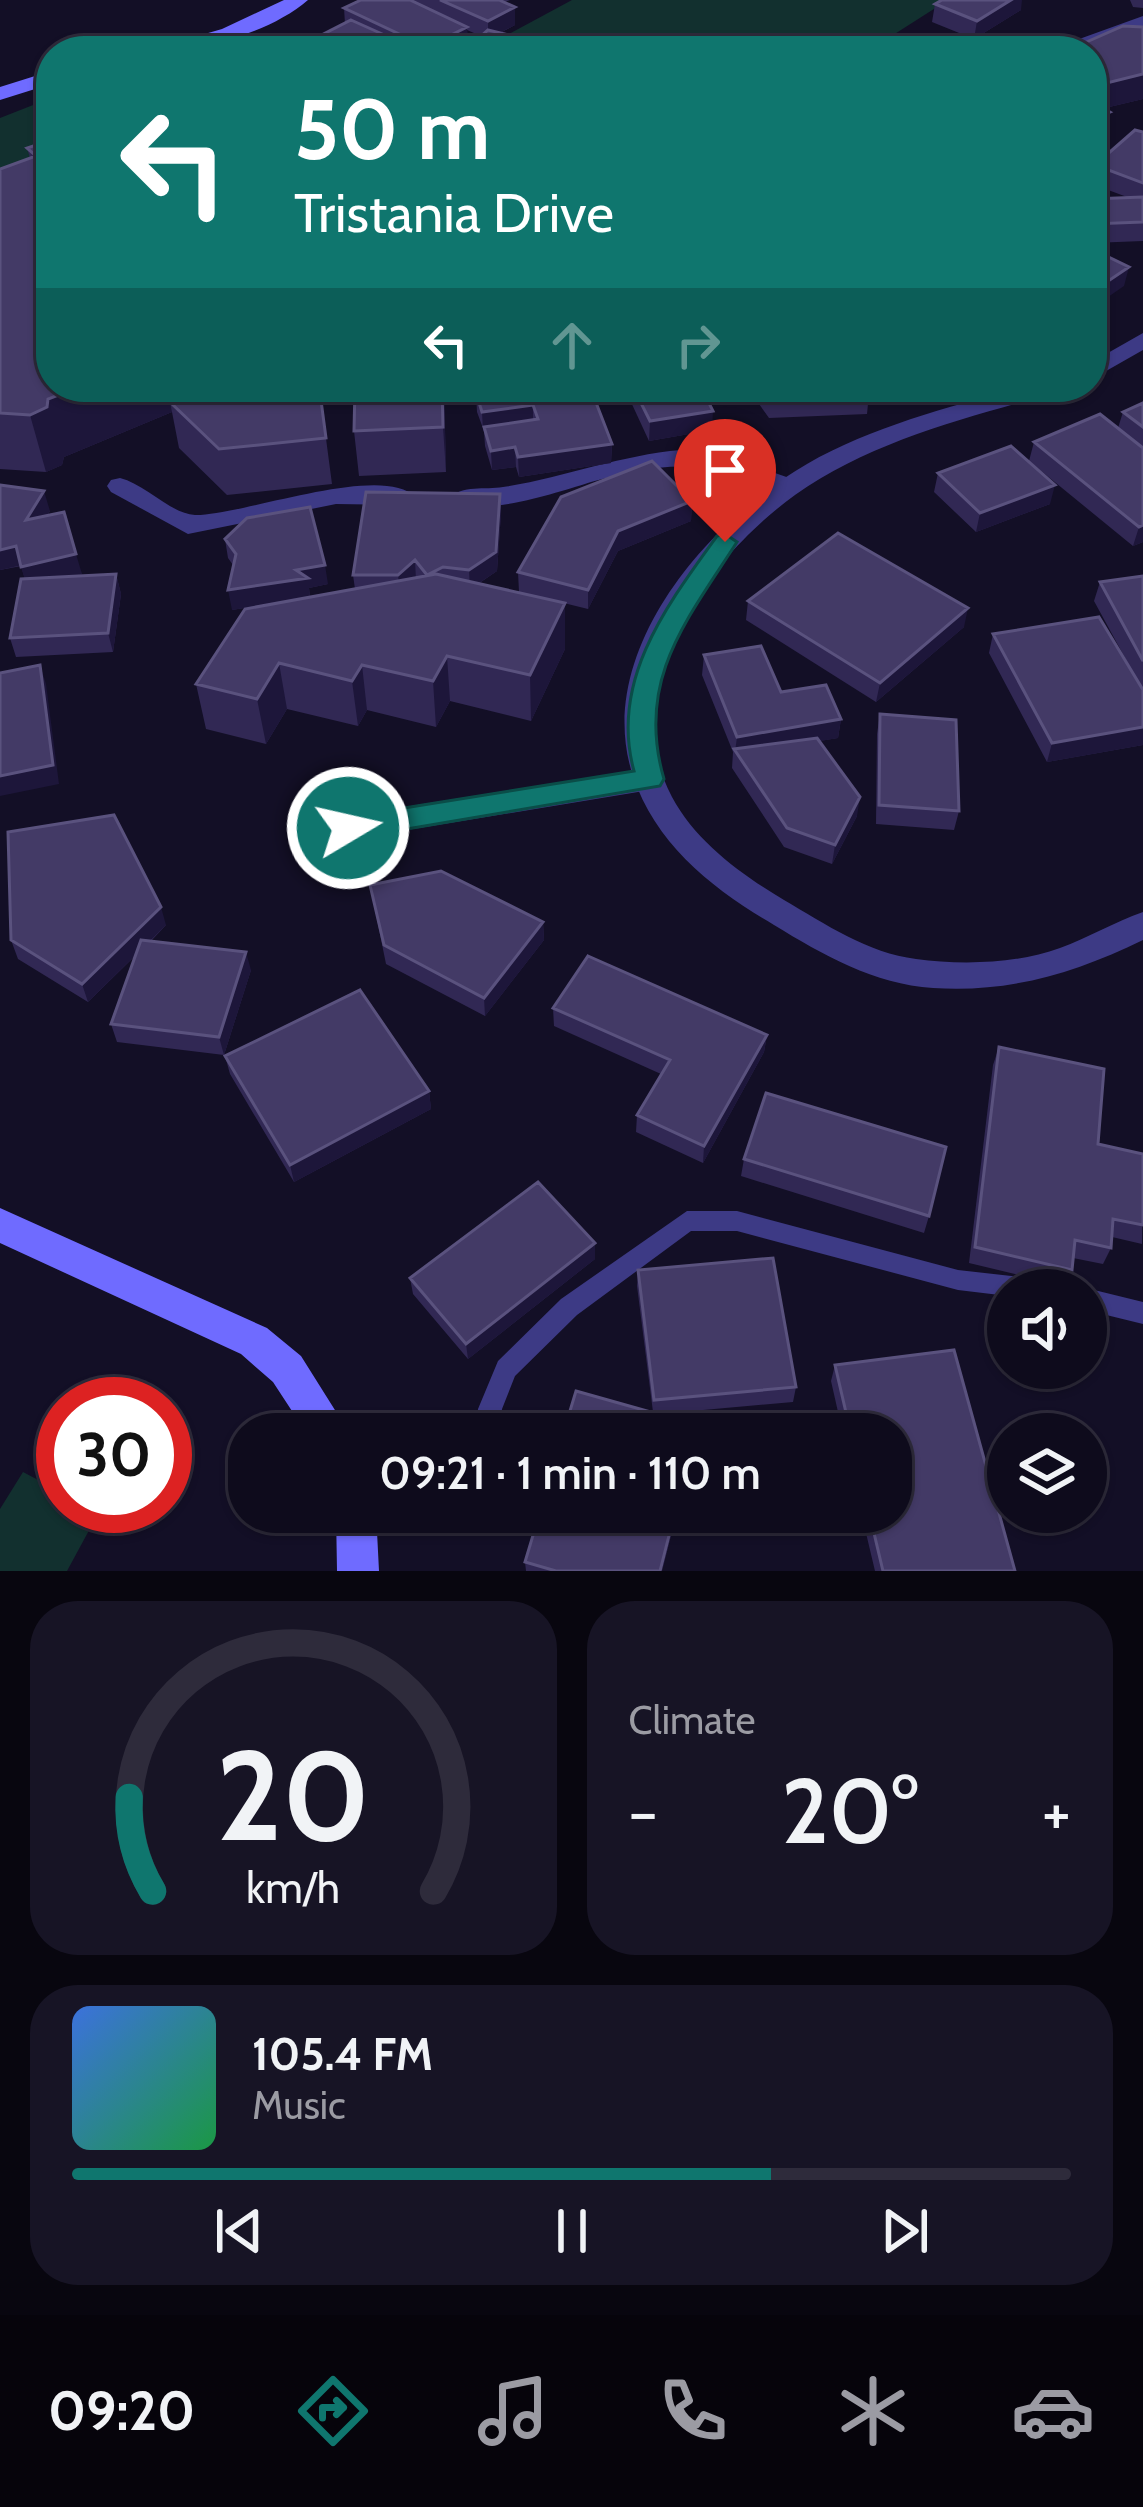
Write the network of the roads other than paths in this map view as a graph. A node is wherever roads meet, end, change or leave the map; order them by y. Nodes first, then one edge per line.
1 (299, 0) edge
2 (1143, 22) edge
3 (217, 36) edge
4 (1101, 36) edge
5 (36, 82) edge
6 (0, 94) edge
7 (1143, 340) edge
8 (1107, 363) edge
9 (994, 402) edge
10 (120, 486) dead end
11 (789, 487) junction
12 (650, 779) junction
13 (304, 835) dead end
14 (1143, 925) edge
15 (0, 1225) edge
16 (987, 1283) edge
17 (1107, 1304) edge
18 (1143, 1312) edge
19 (316, 1413) edge
20 (490, 1413) edge
21 (357, 1533) edge
22 (358, 1571) edge

1 - 3 main road
2 - 4 street
5 - 6 main road
7 - 8 street
9 - 11 street
10 - 11 street
11 - 12 street
12 - 13 street
12 - 14 street
15 - 19 main road
16 - 20 lane
17 - 18 lane
21 - 22 main road

